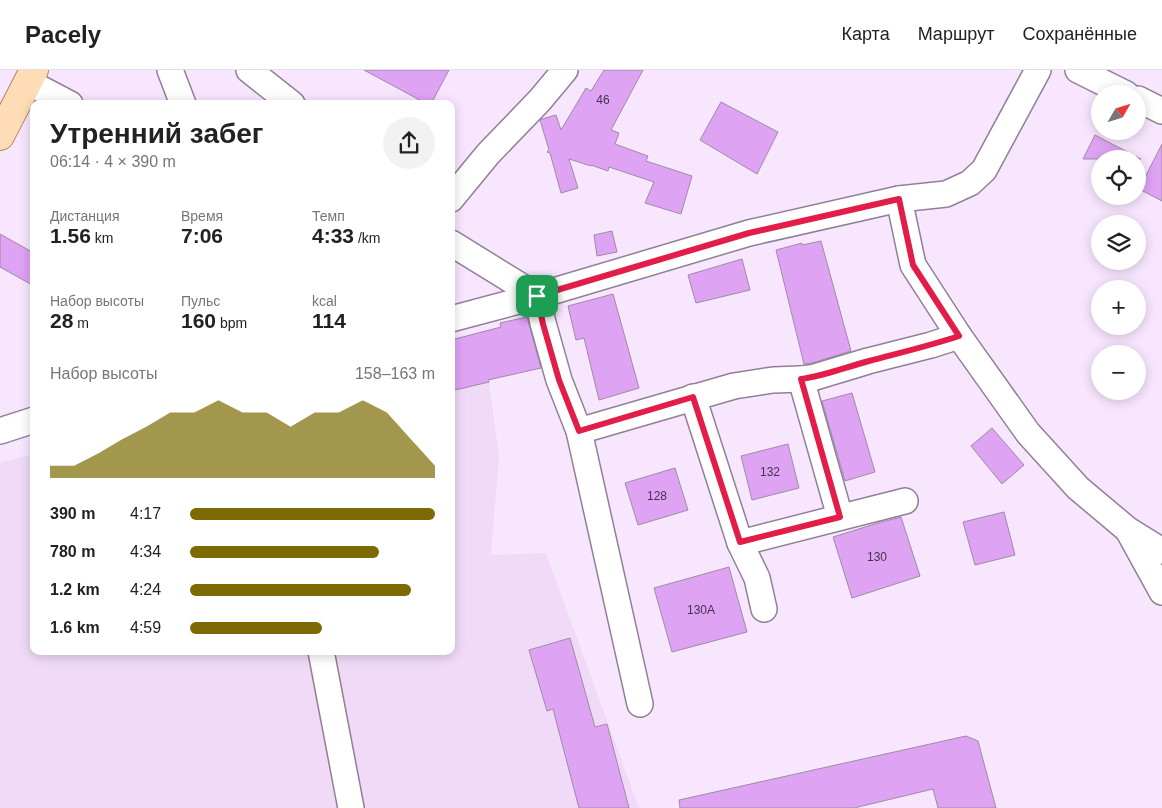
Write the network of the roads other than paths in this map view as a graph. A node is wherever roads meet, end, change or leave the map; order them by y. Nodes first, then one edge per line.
1 (170, 70) edge
2 (249, 70) edge
3 (565, 70) edge
4 (1038, 70) edge
5 (1078, 70) edge
6 (31, 76) edge
7 (1108, 85) edge
8 (64, 100) edge
9 (181, 100) edge
10 (287, 100) edge
11 (1146, 103) edge
12 (1162, 111) edge
13 (0, 136) edge
14 (455, 194) edge
15 (899, 199) junction
16 (455, 245) edge
17 (537, 296) junction
18 (455, 318) edge
19 (959, 336) junction
20 (801, 379) junction
21 (693, 397) junction
22 (30, 421) edge
23 (0, 431) edge
24 (579, 431) junction
25 (905, 501) dead end
26 (840, 517) junction
27 (1128, 530) junction
28 (740, 542) junction
29 (1162, 552) edge
30 (1162, 592) edge
31 (764, 609) dead end
32 (322, 655) edge
33 (640, 704) dead end
34 (351, 808) edge

1 - 9 street
2 - 10 street
3 - 14 street
4 - 15 street
5 - 7 street
6 - 8 street
6 - 13 main road
11 - 12 street
15 - 17 street
15 - 19 street
16 - 17 street
17 - 18 street
17 - 24 street
19 - 20 street
19 - 27 street
20 - 21 street
20 - 26 street
21 - 24 street
21 - 28 street
22 - 23 street
24 - 33 street
25 - 26 street
26 - 28 street
27 - 29 street
27 - 30 street
28 - 31 street
32 - 34 street

